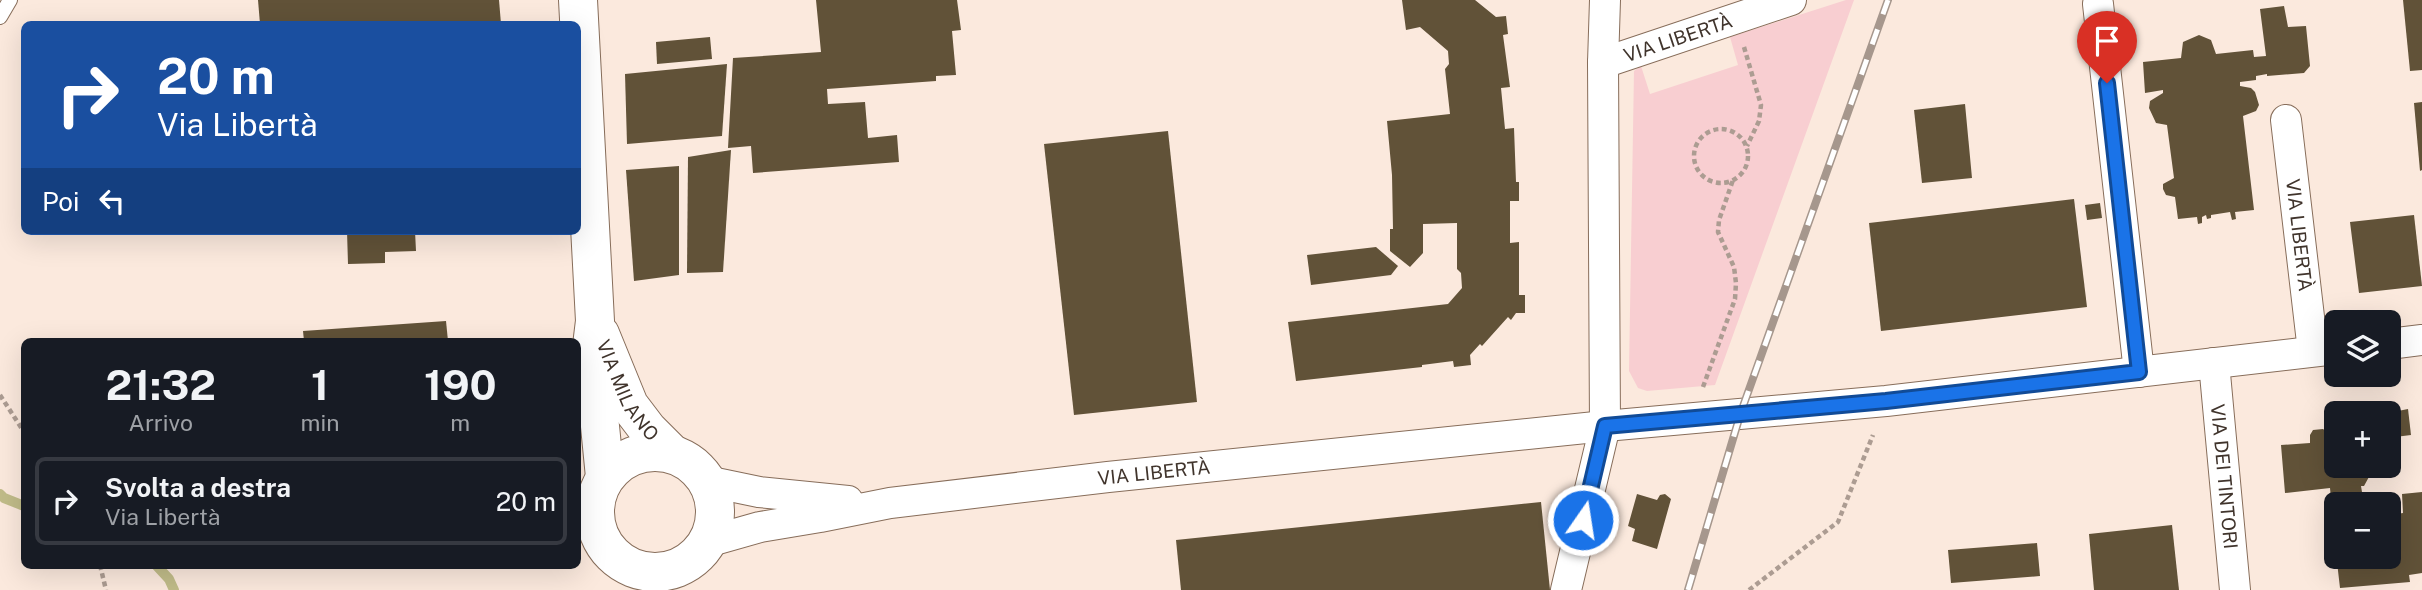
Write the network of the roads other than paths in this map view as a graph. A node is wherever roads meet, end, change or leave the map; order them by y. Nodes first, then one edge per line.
1 (10, 0) edge
2 (578, 0) edge
3 (1605, 0) edge
4 (1791, 0) edge
5 (2098, 4) dead end
6 (0, 17) edge
7 (579, 21) edge
8 (581, 57) edge
9 (1603, 63) junction
10 (2286, 120) dead end
11 (595, 321) junction
12 (2422, 340) edge
13 (2401, 343) edge
14 (2324, 344) edge
15 (2324, 350) edge
16 (2214, 363) junction
17 (2139, 372) junction
18 (1605, 426) junction
19 (671, 453) junction
20 (605, 477) junction
21 (706, 481) junction
22 (890, 503) junction
23 (598, 534) junction
24 (681, 566) edge
25 (609, 590) edge
26 (1566, 590) edge
27 (2235, 590) edge

1 - 6 lane
2 - 7 main road, VIA MILANO
3 - 9 street, VIA LIBERTÀ
4 - 9 street, VIA LIBERTÀ
5 - 17 street
8 - 11 main road, VIA MILANO
9 - 18 street, VIA LIBERTÀ
10 - 14 street, VIA LIBERTÀ
11 - 19 main road, VIA MILANO
11 - 20 main road, VIA MILANO
12 - 13 street
15 - 16 street, VIA LIBERTÀ
16 - 17 street, VIA LIBERTÀ
16 - 27 street, VIA DEI TINTORI
17 - 18 street, VIA LIBERTÀ
18 - 22 street, VIA LIBERTÀ
18 - 26 street, VIA LIBERTÀ
19 - 20 main road, VIA MILANO
19 - 21 main road, VIA MILANO
20 - 23 main road, VIA MILANO
21 - 22 street
21 - 24 main road
22 - 24 street, VIA LIBERTÀ
23 - 24 main road
23 - 25 main road, VIA MILANO

